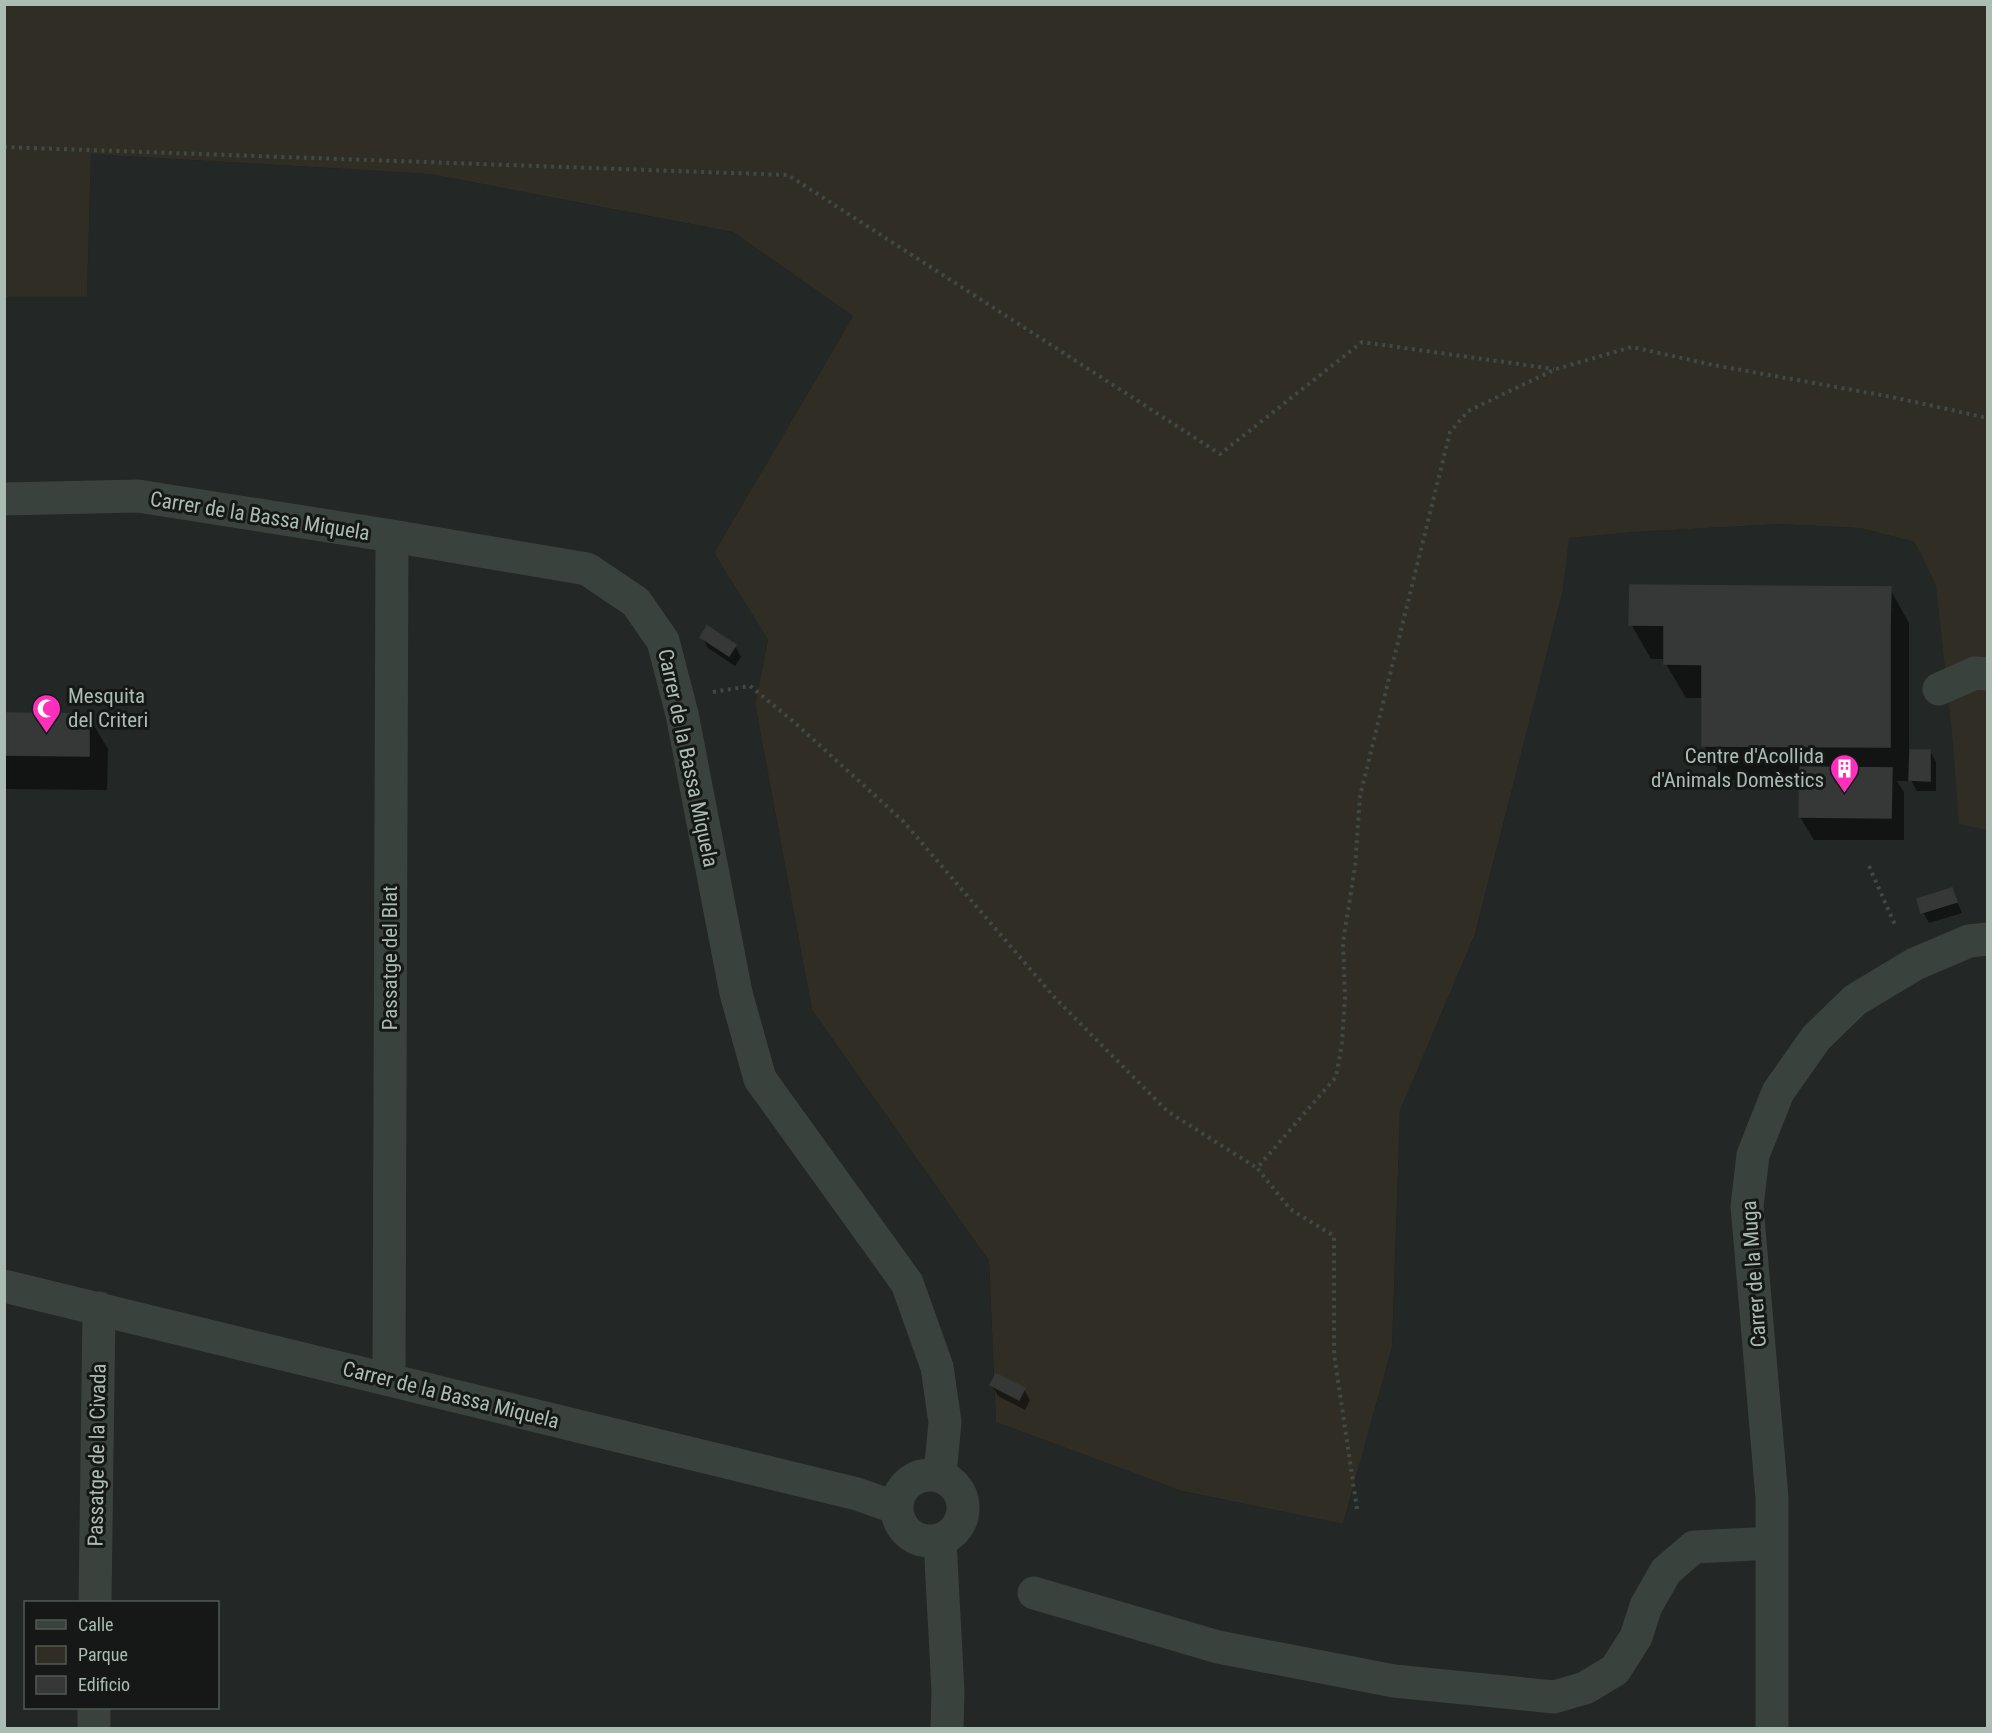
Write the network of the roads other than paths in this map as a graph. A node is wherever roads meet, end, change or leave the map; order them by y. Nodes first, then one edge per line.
1 (4, 499) edge
2 (392, 536) junction
3 (1988, 674) edge
4 (1939, 689) dead end
5 (1988, 939) edge
6 (4, 1286) edge
7 (99, 1308) junction
8 (389, 1379) junction
9 (940, 1475) junction
10 (897, 1508) junction
11 (940, 1540) junction
12 (1772, 1543) junction
13 (1034, 1593) dead end
14 (95, 1601) edge
15 (94, 1709) edge
16 (94, 1728) edge
17 (947, 1728) edge
18 (1772, 1728) edge

1 - 2 street, Carrer de la Bassa Miquela
2 - 8 street, Passatge del Blat
2 - 9 street, Carrer de la Bassa Miquela
3 - 4 street
5 - 12 street, Carrer de la Muga
6 - 7 street, Carrer de la Bassa Miquela
7 - 8 street, Carrer de la Bassa Miquela
7 - 14 street, Passatge de la Civada
8 - 10 street, Carrer de la Bassa Miquela
9 - 10 street
9 - 11 street
10 - 11 street
11 - 17 street
12 - 13 street
12 - 18 street, Carrer de la Muga
15 - 16 street

